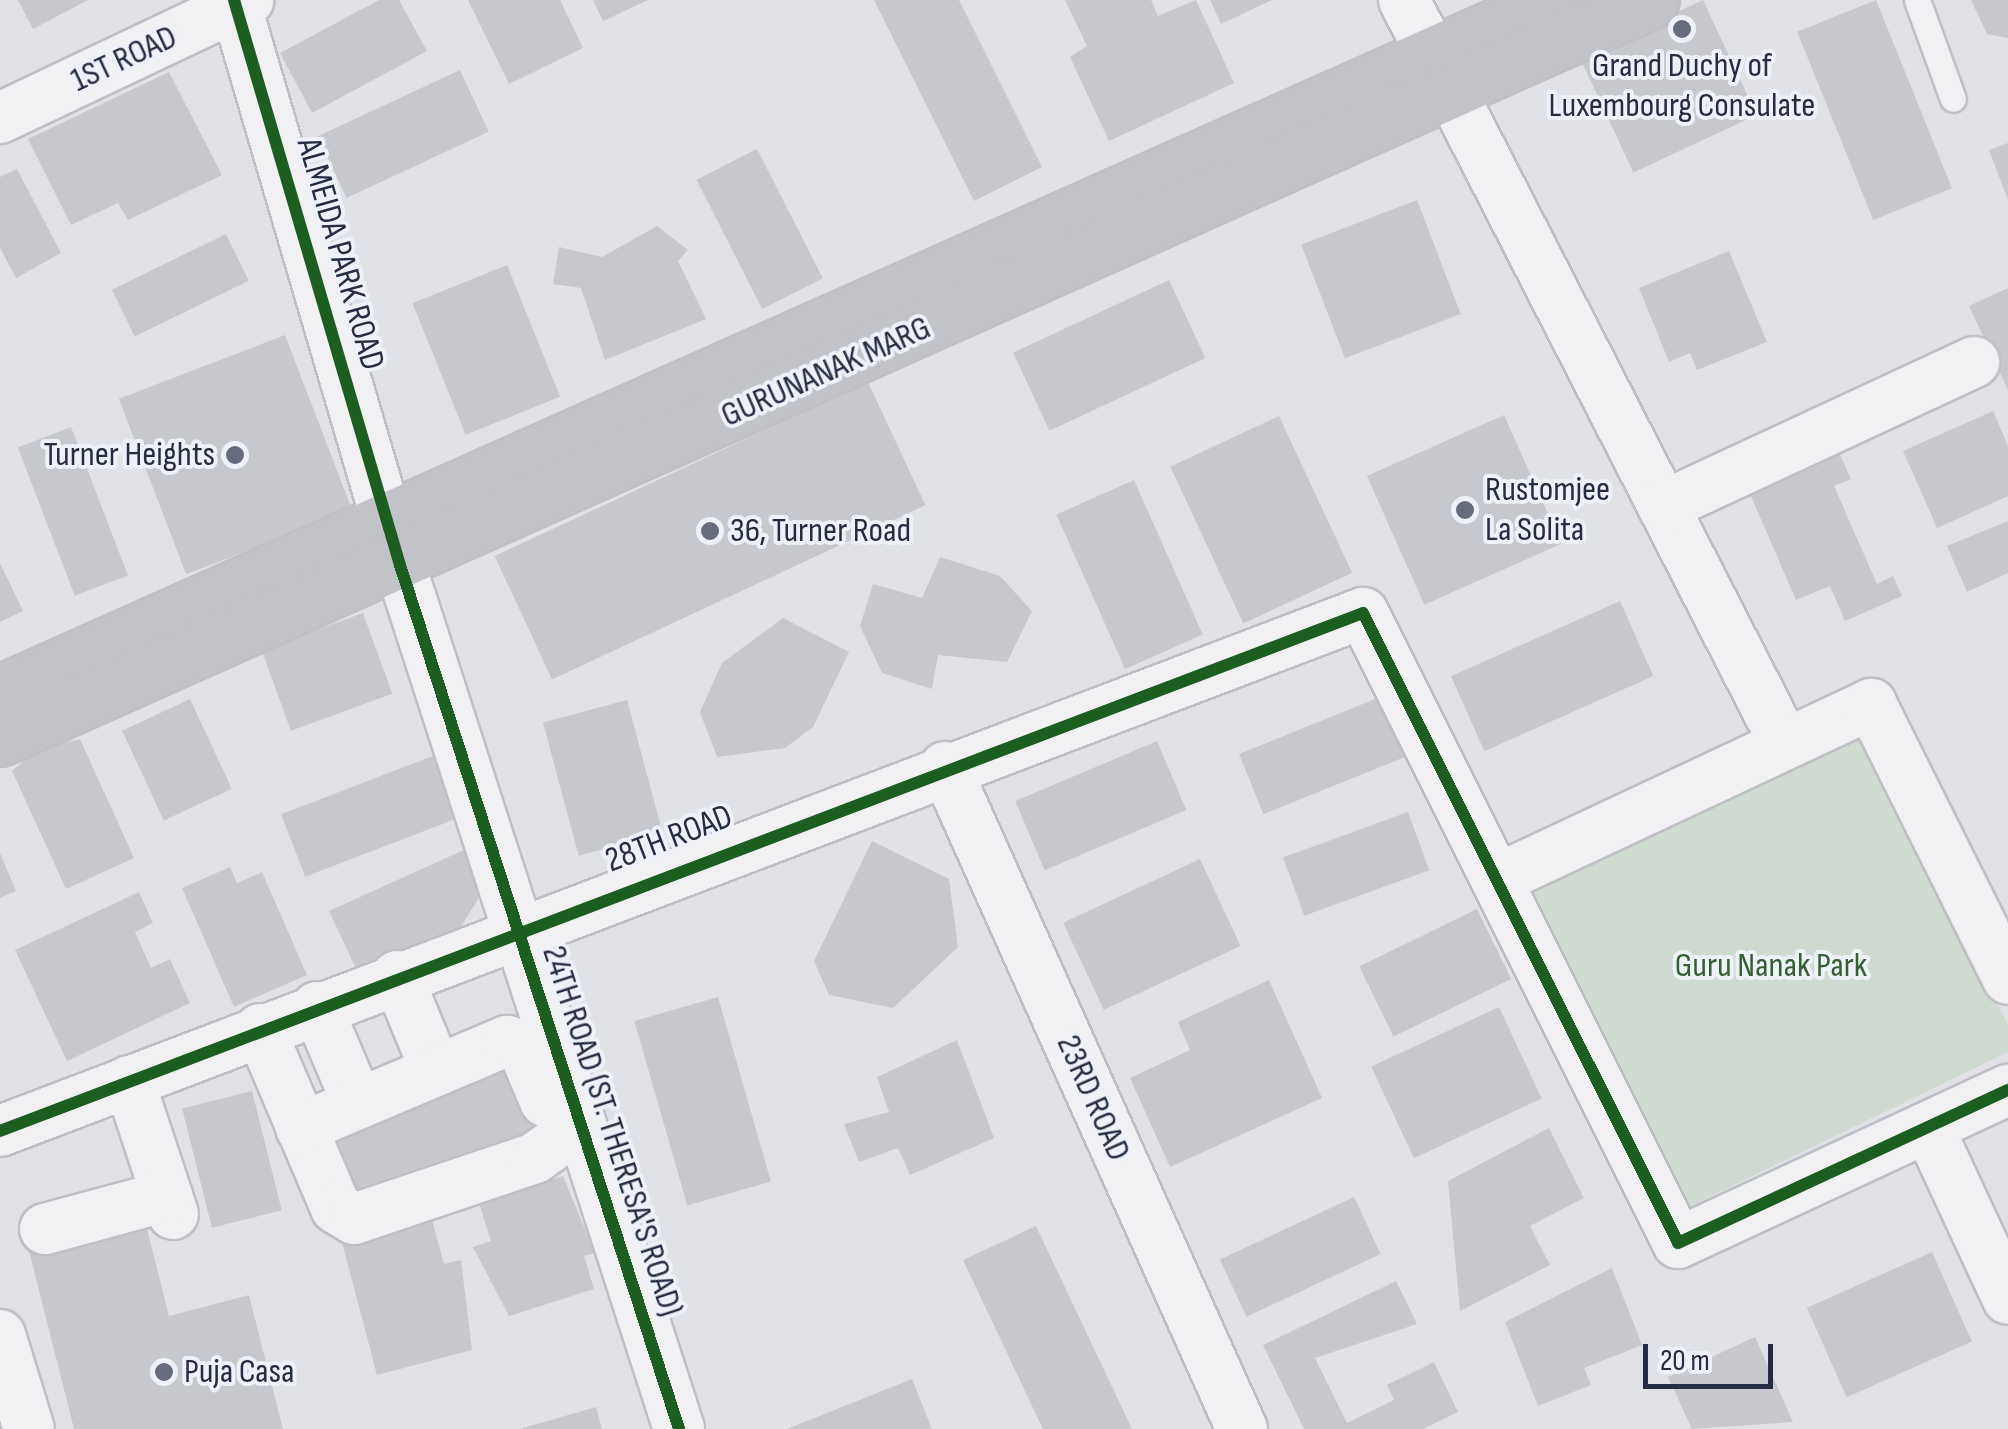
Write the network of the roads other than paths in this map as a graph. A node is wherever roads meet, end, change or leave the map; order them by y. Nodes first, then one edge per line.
1 (1404, 0) edge
2 (1556, 0) edge
3 (1651, 0) edge
4 (1917, 0) edge
5 (239, 2) edge
6 (1442, 72) junction
7 (1952, 99) dead end
8 (0, 118) edge
9 (1974, 362) dead end
10 (1664, 506) junction
11 (394, 545) junction
12 (0, 692) edge
13 (0, 738) edge
14 (1786, 744) junction
15 (945, 767) junction
16 (1502, 878) junction
17 (514, 929) junction
18 (411, 970) junction
19 (2008, 979) edge
20 (299, 1014) junction
21 (449, 1064) junction
22 (129, 1081) junction
23 (2008, 1090) edge
24 (340, 1111) junction
25 (1929, 1129) junction
26 (569, 1130) junction
27 (0, 1131) edge
28 (46, 1229) dead end
29 (2008, 1299) edge
30 (0, 1334) edge
31 (30, 1429) edge
32 (679, 1429) edge
33 (1242, 1429) edge

1 - 6 street
2 - 6 main road, GURUNANAK MARG
3 - 6 main road, GURUNANAK MARG
4 - 7 lane
5 - 8 street, 1ST ROAD
5 - 11 street, ALMEIDA PARK ROAD
6 - 10 street
6 - 11 main road, GURUNANAK MARG
9 - 10 street
10 - 14 street
11 - 12 main road, GURUNANAK MARG
11 - 13 main road, GURUNANAK MARG
11 - 17 street, 24TH ROAD (ST. THERESA'S ROAD)
14 - 16 street
14 - 19 street
15 - 16 street, 28TH ROAD
15 - 17 street, 28TH ROAD
15 - 33 street, 23RD ROAD
16 - 25 street
17 - 18 street, 28TH ROAD
17 - 26 street, 24TH ROAD (ST. THERESA'S ROAD)
18 - 20 street, 28TH ROAD
18 - 21 street
20 - 22 street, 28TH ROAD
20 - 24 street
20 - 24 street
21 - 24 street
21 - 26 street
22 - 27 street, 28TH ROAD
22 - 28 street
23 - 25 street
24 - 26 street
25 - 29 street
26 - 32 street, 24TH ROAD (ST. THERESA'S ROAD)
30 - 31 street

